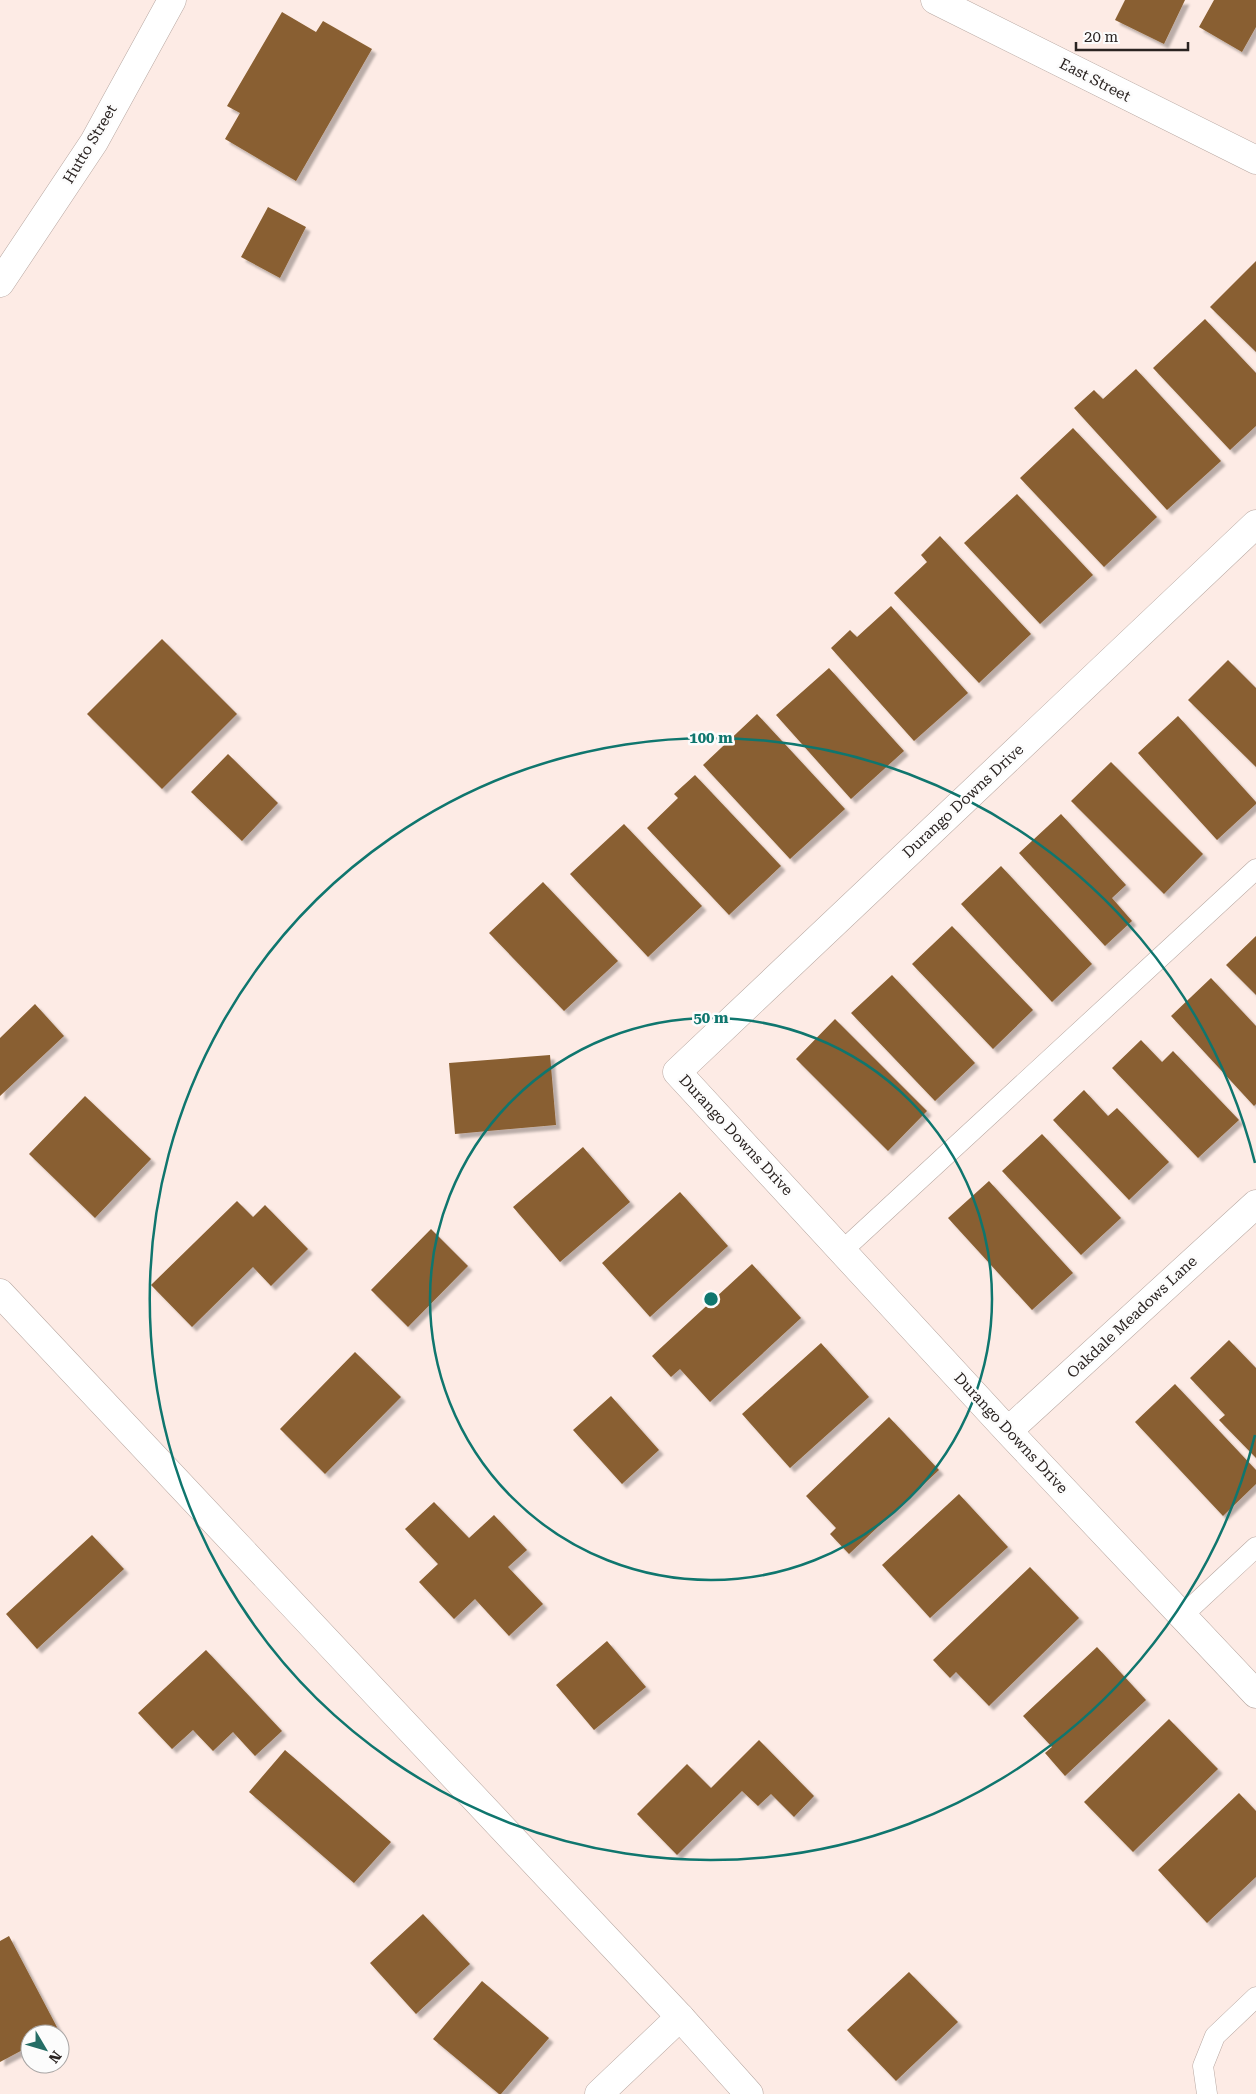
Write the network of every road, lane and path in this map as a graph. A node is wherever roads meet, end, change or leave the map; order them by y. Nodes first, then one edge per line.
1 (172, 0) edge
2 (935, 0) edge
3 (1256, 160) edge
4 (0, 283) edge
5 (1256, 524) edge
6 (1256, 868) edge
7 (1256, 1204) edge
8 (842, 1251) junction
9 (0, 1293) edge
10 (1008, 1431) junction
11 (1256, 1547) edge
12 (1182, 1615) junction
13 (1256, 1694) edge
14 (1256, 1997) edge
15 (680, 2017) junction
16 (600, 2094) edge
17 (749, 2094) edge
18 (1207, 2094) edge

1 - 4 street, Hutto Street
2 - 3 street, East Street
5 - 8 street, Durango Downs Drive
6 - 8 lane
7 - 10 street, Oakdale Meadows Lane
8 - 10 street, Durango Downs Drive
9 - 15 street
10 - 12 street, Durango Downs Drive
11 - 12 lane
12 - 13 street, Durango Downs Drive
14 - 18 lane
15 - 16 street
15 - 17 street

